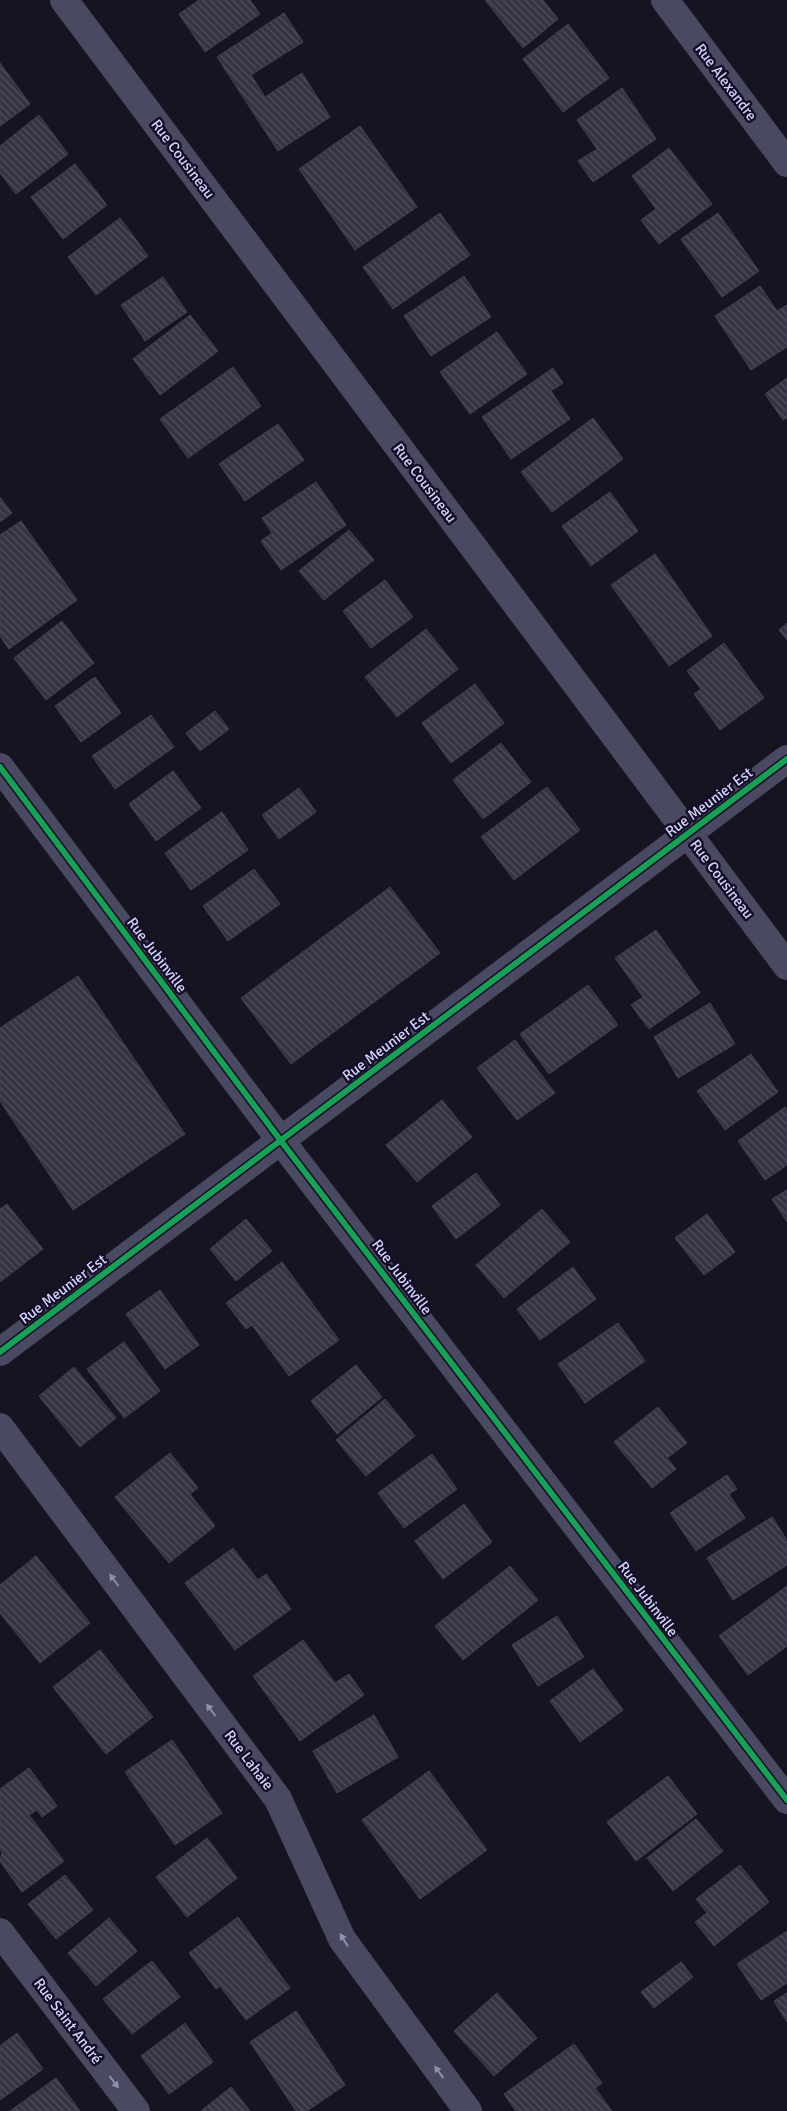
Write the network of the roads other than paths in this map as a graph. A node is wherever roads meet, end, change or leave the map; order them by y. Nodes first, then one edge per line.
1 (64, 0) edge
2 (666, 0) edge
3 (787, 163) edge
4 (787, 759) edge
5 (0, 767) edge
6 (688, 834) junction
7 (787, 966) edge
8 (281, 1140) junction
9 (0, 1352) edge
10 (0, 1427) edge
11 (787, 1800) edge
12 (0, 1932) edge
13 (136, 2111) edge
14 (468, 2111) edge

1 - 6 street, Rue Cousineau
2 - 3 street, Rue Alexandre
4 - 6 street, Rue Meunier Est
5 - 8 street, Rue Jubinville
6 - 7 street, Rue Cousineau
6 - 8 street, Rue Meunier Est
8 - 9 street, Rue Meunier Est
8 - 11 street, Rue Jubinville
14 -> 10 street, Rue Lahaie
12 -> 13 street, Rue Saint André

